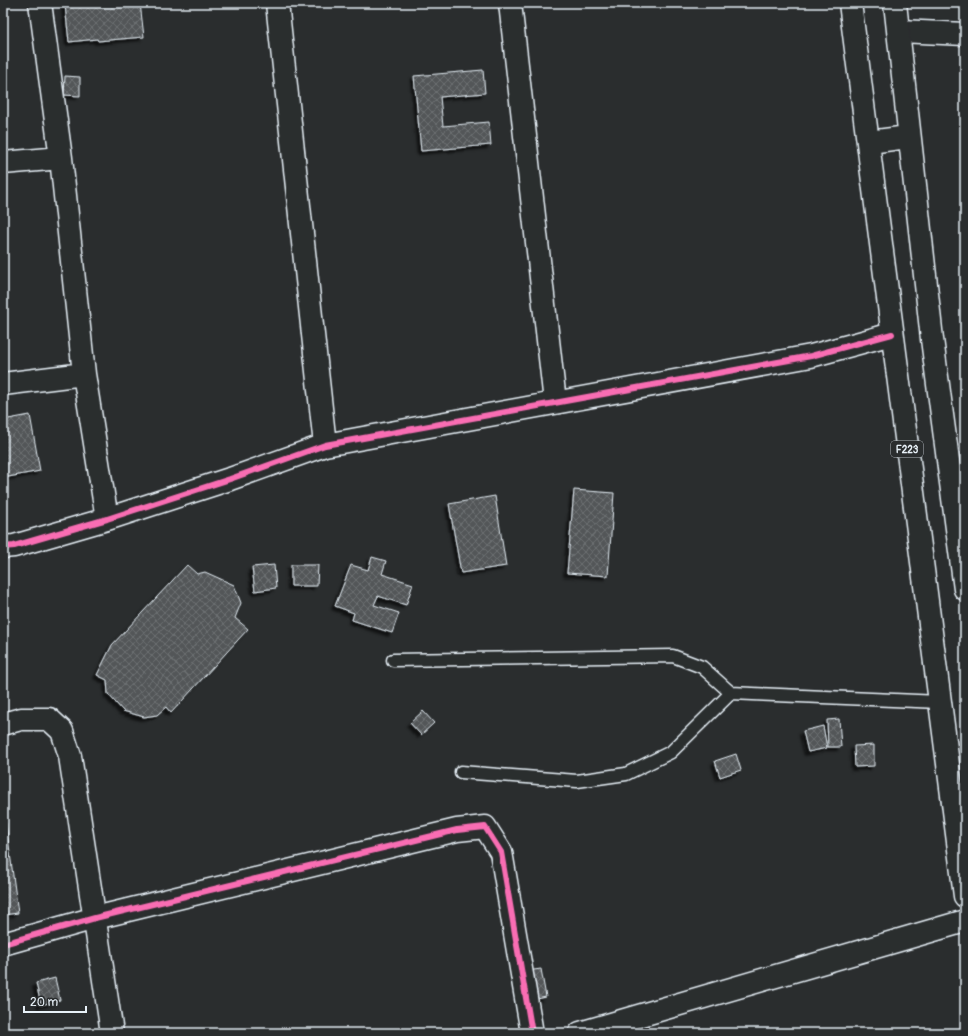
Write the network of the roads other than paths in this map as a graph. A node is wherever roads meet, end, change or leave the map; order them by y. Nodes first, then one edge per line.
1 (40, 3) edge
2 (277, 3) edge
3 (510, 3) edge
4 (850, 3) edge
5 (895, 3) edge
6 (899, 31) junction
7 (965, 34) edge
8 (908, 137) junction
9 (869, 142) junction
10 (61, 158) junction
11 (3, 163) edge
12 (892, 334) junction
13 (84, 374) junction
14 (3, 384) edge
15 (555, 402) junction
16 (325, 445) junction
17 (106, 519) junction
18 (3, 547) edge
19 (965, 589) edge
20 (393, 660) dead end
21 (731, 692) junction
22 (940, 702) junction
23 (3, 724) edge
24 (461, 772) dead end
25 (965, 896) edge
26 (95, 918) junction
27 (965, 920) edge
28 (3, 944) edge
29 (112, 1033) edge
30 (532, 1033) edge
31 (580, 1033) edge

1 - 10 street
2 - 16 street
3 - 15 street
4 - 9 street, F223
5 - 6 street
6 - 7 street
6 - 8 street
8 - 9 street
8 - 19 street
9 - 12 street, F223
10 - 11 street
10 - 13 street
12 - 15 street
12 - 22 street, F223
13 - 14 street
13 - 17 street
15 - 16 street
16 - 17 street
17 - 18 street
20 - 21 lane
21 - 22 lane
21 - 24 lane
22 - 25 street, F223
23 - 26 street
26 - 28 street
26 - 29 street
26 - 30 street
27 - 31 street

